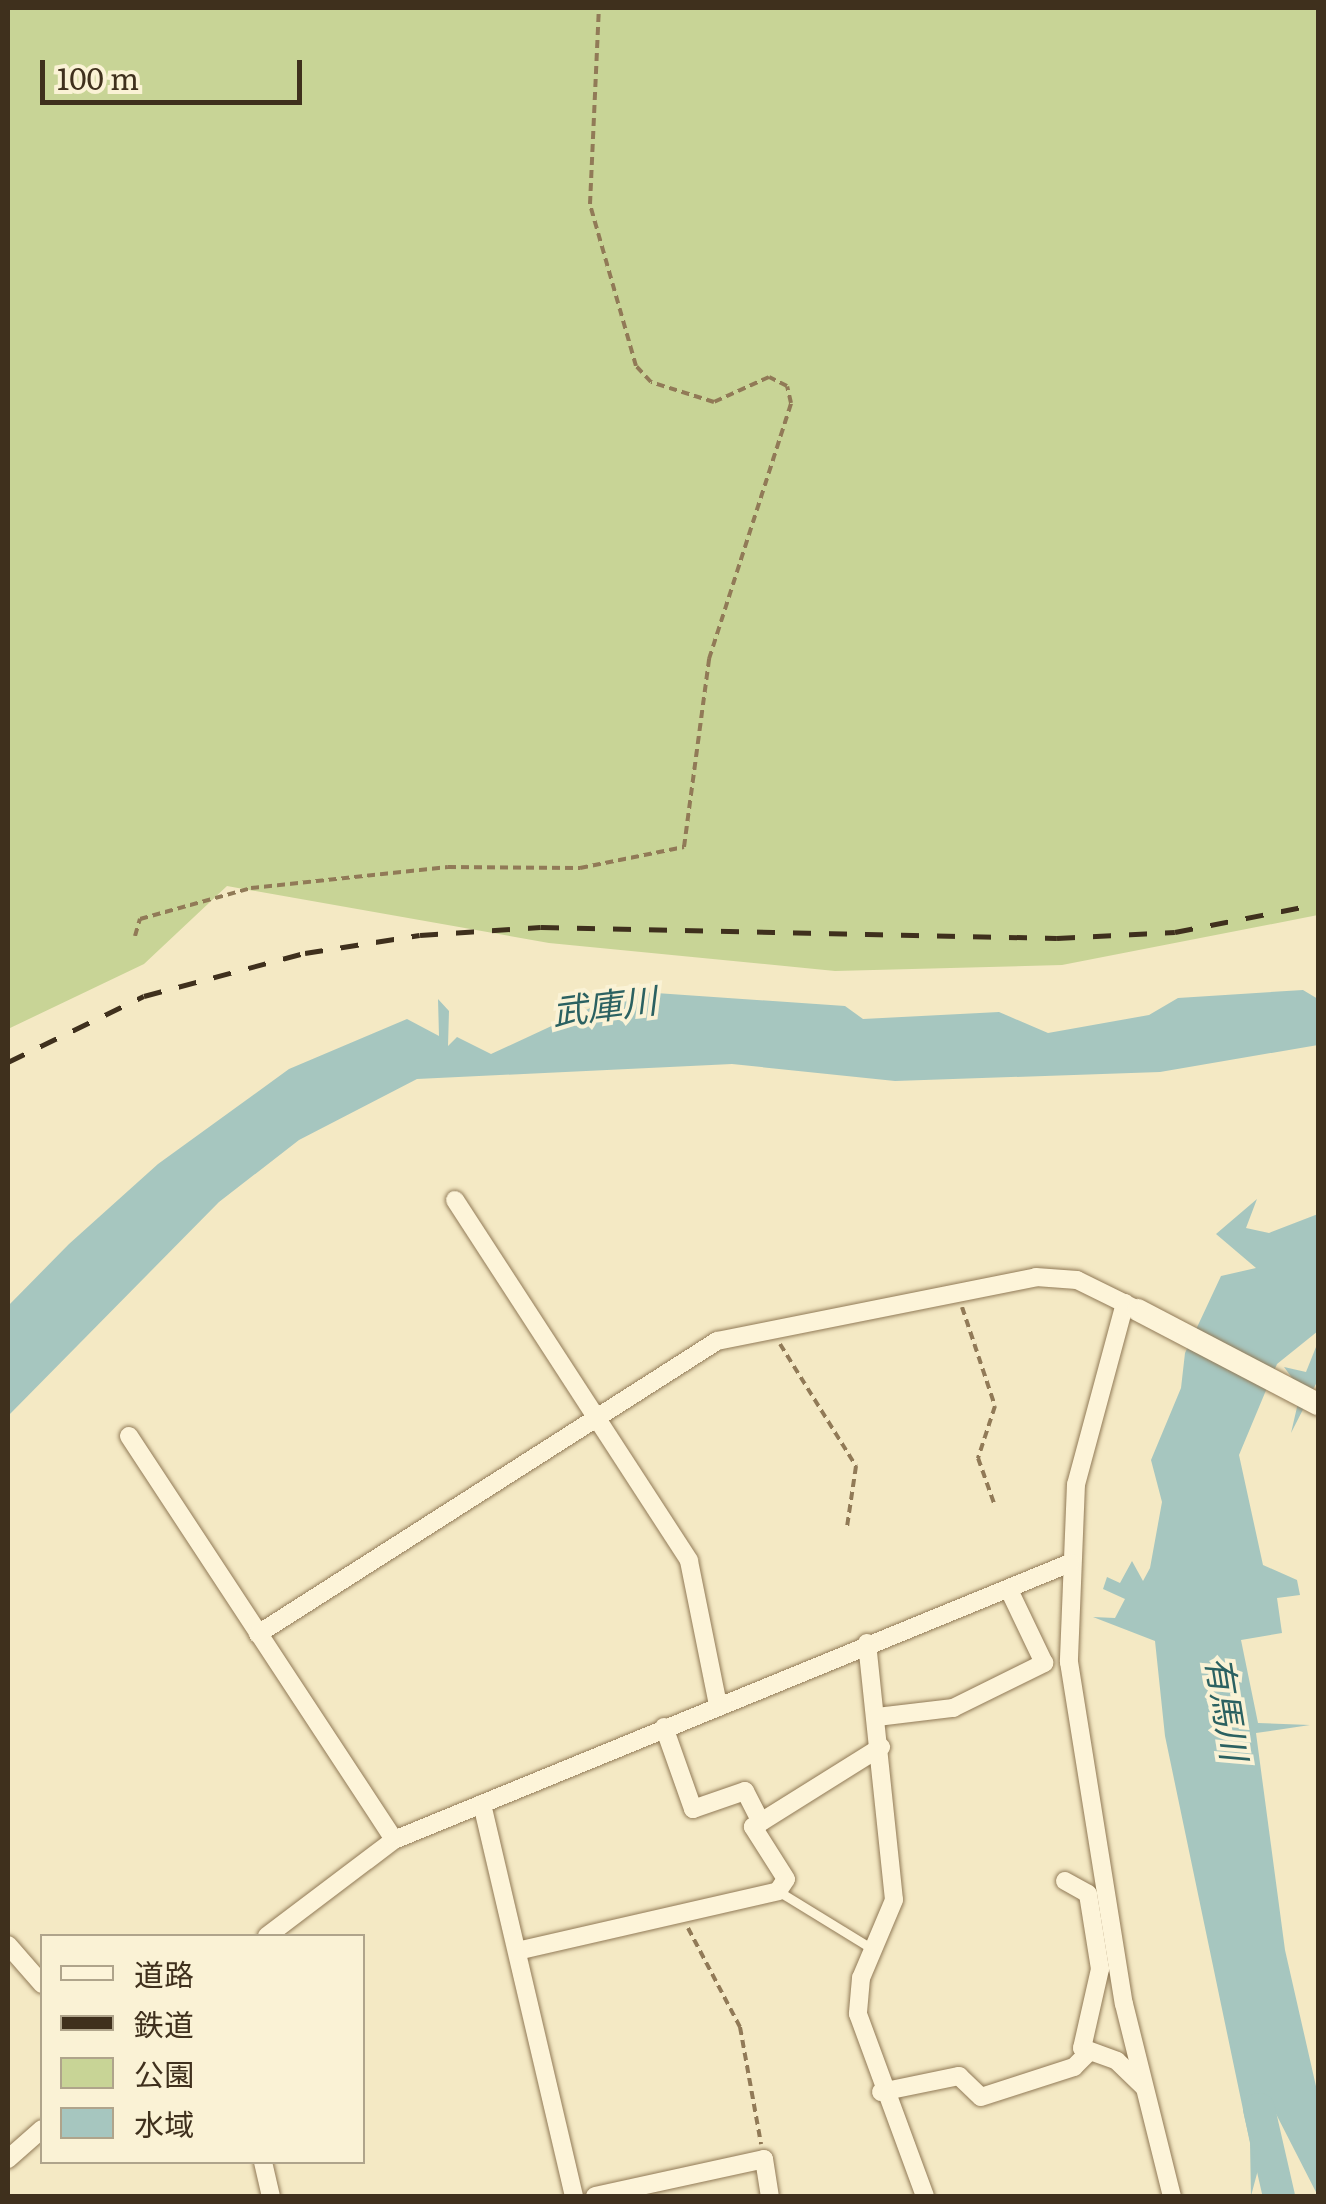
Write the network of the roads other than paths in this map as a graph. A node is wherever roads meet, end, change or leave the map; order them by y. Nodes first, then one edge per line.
1 (455, 1200) dead end
2 (1132, 1306) junction
3 (1318, 1404) edge
4 (598, 1417) junction
5 (129, 1436) dead end
6 (1070, 1564) junction
7 (1008, 1590) junction
8 (258, 1634) junction
9 (867, 1643) junction
10 (718, 1705) junction
11 (877, 1717) junction
12 (664, 1728) junction
13 (880, 1746) junction
14 (482, 1804) junction
15 (761, 1822) junction
16 (394, 1840) junction
17 (1064, 1881) dead end
18 (778, 1891) junction
19 (270, 1934) edge
20 (8, 1945) edge
21 (871, 1948) junction
22 (517, 1951) junction
23 (40, 1982) edge
24 (1086, 2055) junction
25 (1143, 2086) junction
26 (881, 2092) junction
27 (40, 2131) edge
28 (8, 2159) edge
29 (264, 2164) edge
30 (271, 2196) edge
31 (574, 2196) edge
32 (596, 2196) edge
33 (770, 2196) edge
34 (925, 2196) edge
35 (1172, 2196) edge

1 - 4 street
2 - 3 street
2 - 4 street
2 - 6 street
4 - 8 street
4 - 10 street
5 - 8 street
6 - 7 street
6 - 25 street
7 - 9 street
7 - 11 street
8 - 16 street
9 - 10 street
9 - 11 street
10 - 12 street
11 - 13 street
12 - 14 street
12 - 15 street
13 - 15 street
13 - 21 street
14 - 16 street
14 - 22 street
15 - 18 street
16 - 19 street
17 - 24 street
18 - 21 lane
18 - 22 street
20 - 23 street
21 - 26 street
22 - 31 street
24 - 25 street
24 - 26 street
25 - 35 street
26 - 34 street
27 - 28 street
29 - 30 street
32 - 33 street

